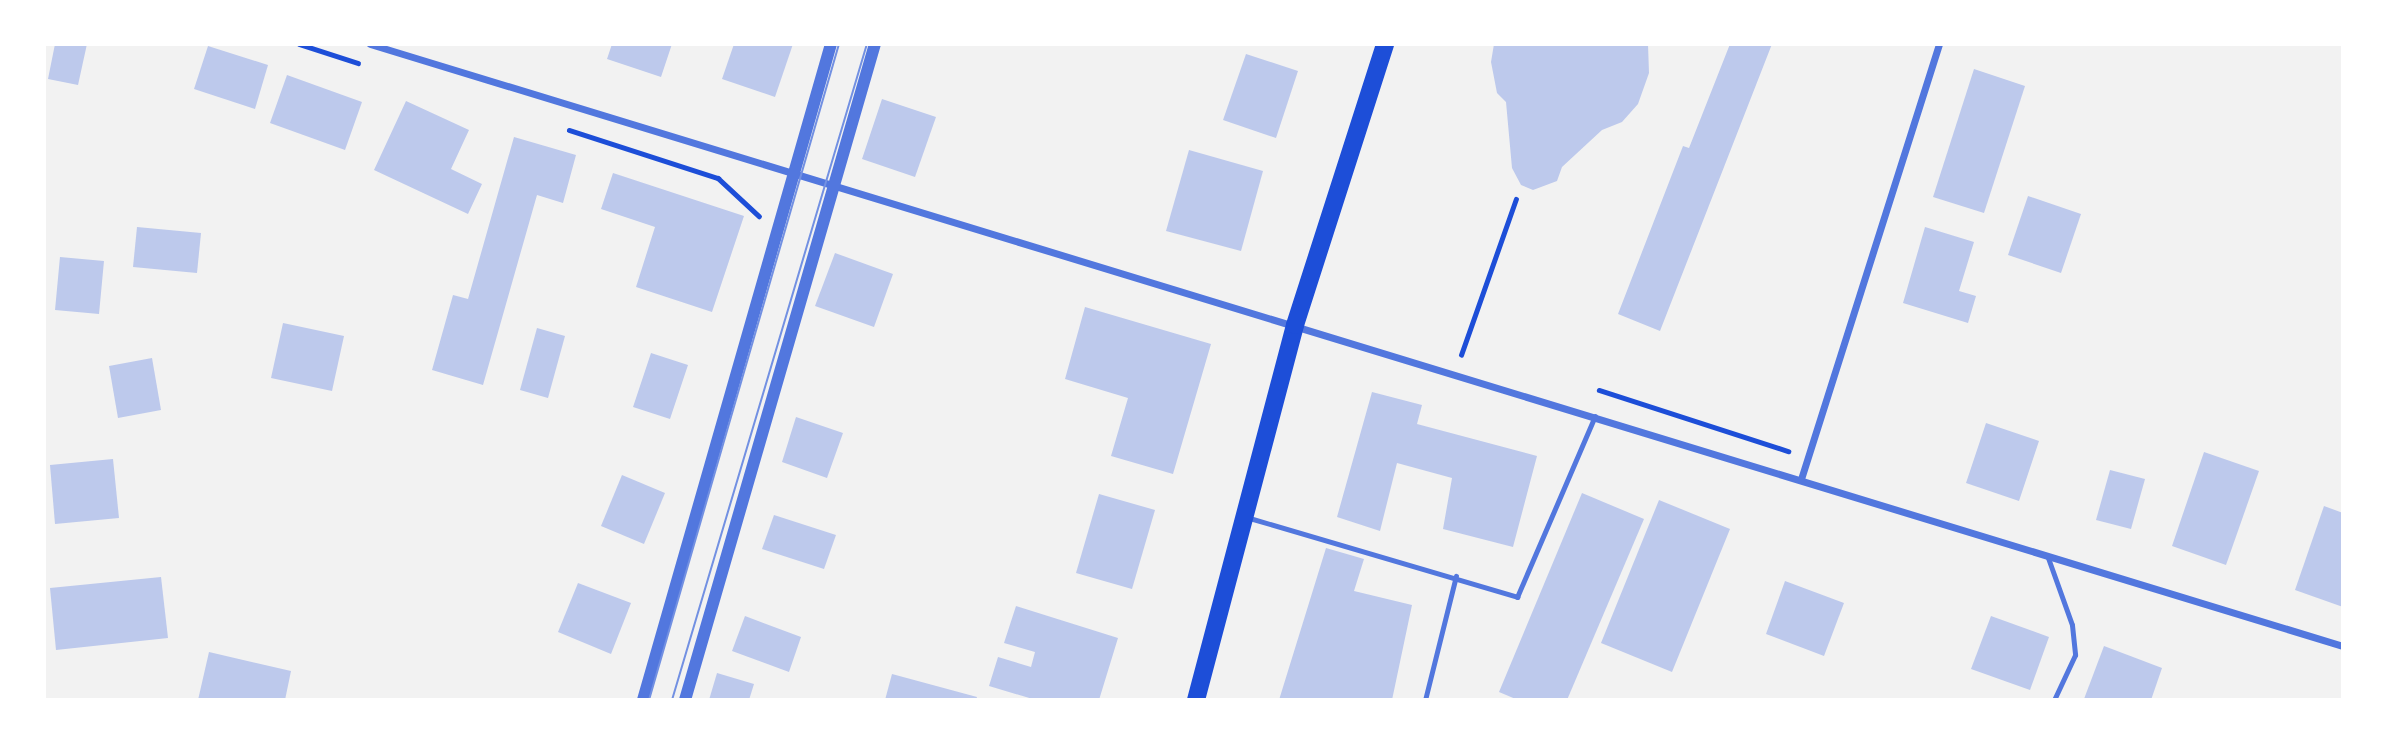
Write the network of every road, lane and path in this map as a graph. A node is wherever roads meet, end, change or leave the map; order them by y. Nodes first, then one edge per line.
1 (299, 44) edge
2 (370, 44) edge
3 (831, 44) edge
4 (875, 44) edge
5 (1385, 44) edge
6 (1939, 44) edge
7 (364, 65) dead end
8 (561, 128) dead end
9 (792, 173) junction
10 (833, 185) junction
11 (1516, 200) dead end
12 (760, 216) dead end
13 (1296, 324) junction
14 (1455, 373) junction
15 (1599, 390) dead end
16 (1595, 416) junction
17 (1777, 447) dead end
18 (1801, 479) junction
19 (1246, 517) junction
20 (2046, 555) junction
21 (1456, 576) junction
22 (2343, 646) edge
23 (643, 700) edge
24 (685, 700) edge
25 (1196, 700) edge
26 (1425, 700) edge
27 (2054, 700) edge

1 - 7 path
2 - 9 street
3 - 9 street
4 - 10 street
5 - 13 main road
6 - 18 street
8 - 12 path
9 - 10 street
9 - 23 street
10 - 13 street
10 - 24 street
11 - 14 path
13 - 14 street
13 - 19 main road
14 - 16 street
15 - 17 path
16 - 18 street
16 - 21 lane
18 - 20 street
19 - 21 lane
19 - 25 main road
20 - 22 street
20 - 27 lane
21 - 26 lane

